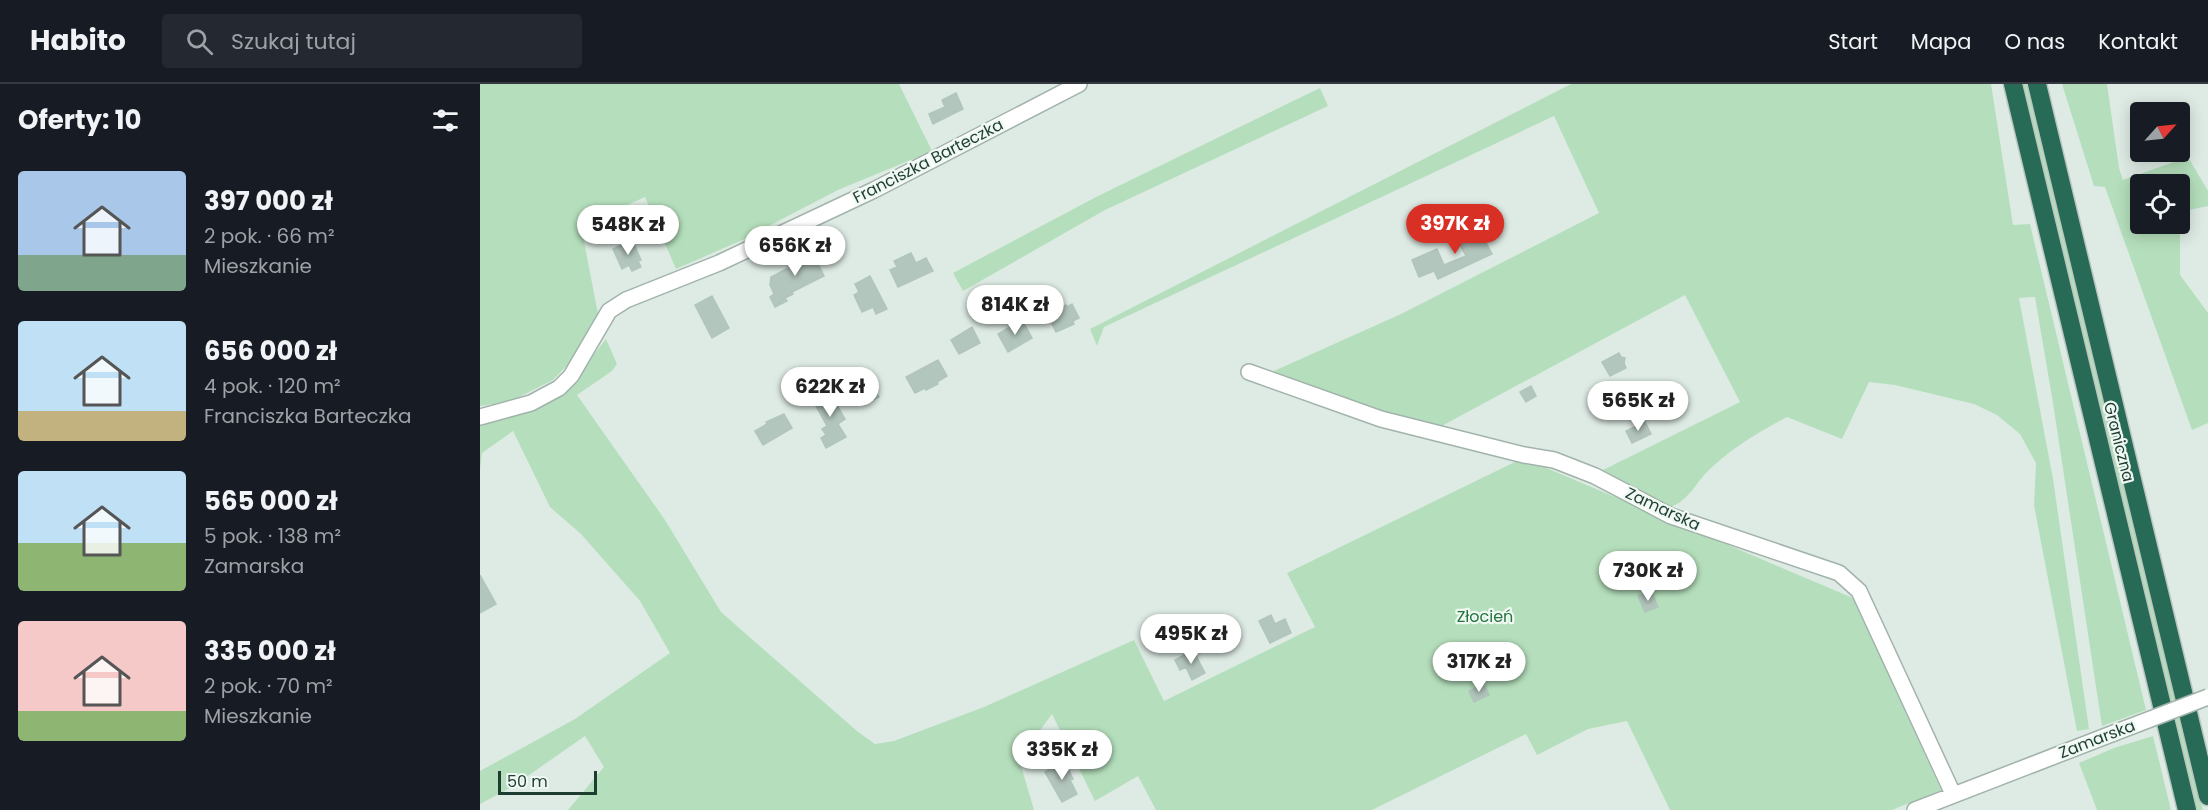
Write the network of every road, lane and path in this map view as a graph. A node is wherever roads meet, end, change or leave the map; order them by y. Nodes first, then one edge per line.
1 (1079, 84) edge
2 (2013, 84) edge
3 (2037, 84) edge
4 (1249, 372) dead end
5 (480, 417) edge
6 (2208, 697) edge
7 (1953, 794) junction
8 (2208, 796) edge
9 (1915, 810) edge
10 (2187, 810) edge

1 - 5 street, Franciszka Barteczka
2 - 10 highway, Graniczna
3 - 8 highway, Graniczna
4 - 7 street, Zamarska
6 - 7 street, Zamarska, bridge
7 - 9 street, Zamarska

